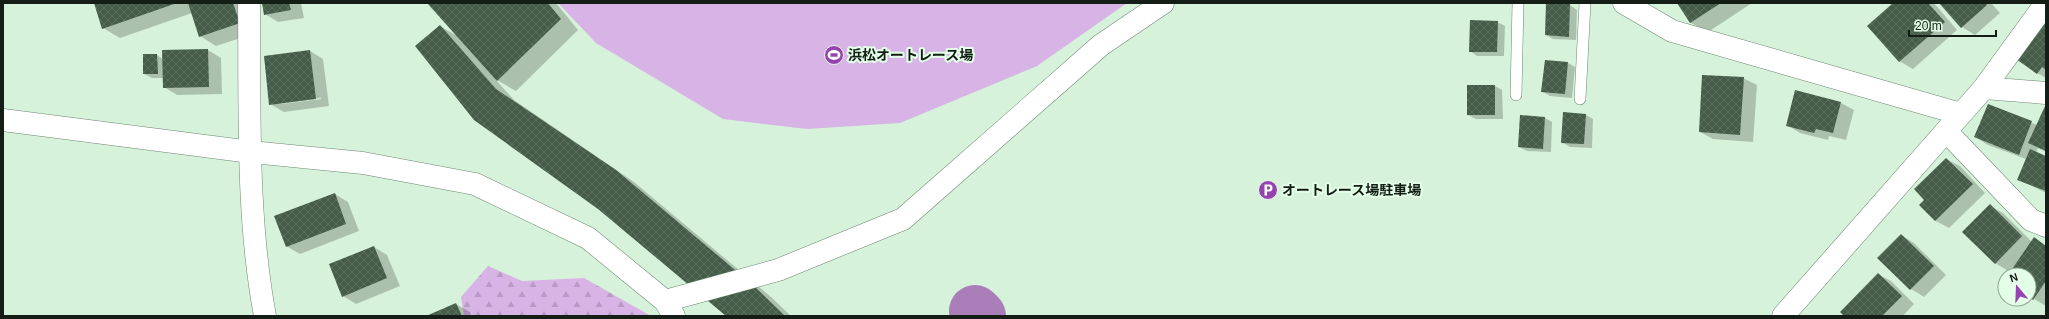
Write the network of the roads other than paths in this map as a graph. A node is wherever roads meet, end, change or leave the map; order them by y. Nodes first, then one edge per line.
1 (249, 3) edge
2 (1163, 3) edge
3 (1518, 3) edge
4 (1585, 3) edge
5 (1624, 3) edge
6 (2046, 3) edge
7 (1984, 88) junction
8 (2046, 92) edge
9 (1516, 96) dead end
10 (1580, 99) dead end
11 (1961, 114) junction
12 (3, 120) edge
13 (1946, 131) junction
14 (251, 152) junction
15 (2046, 226) edge
16 (670, 308) edge
17 (264, 316) edge
18 (1783, 316) edge

1 - 14 street
2 - 16 street
3 - 9 lane
4 - 10 lane
5 - 11 street
6 - 7 street
7 - 8 street
7 - 11 street
11 - 13 street
12 - 14 street
13 - 15 street
13 - 18 street
14 - 16 street
14 - 17 street

